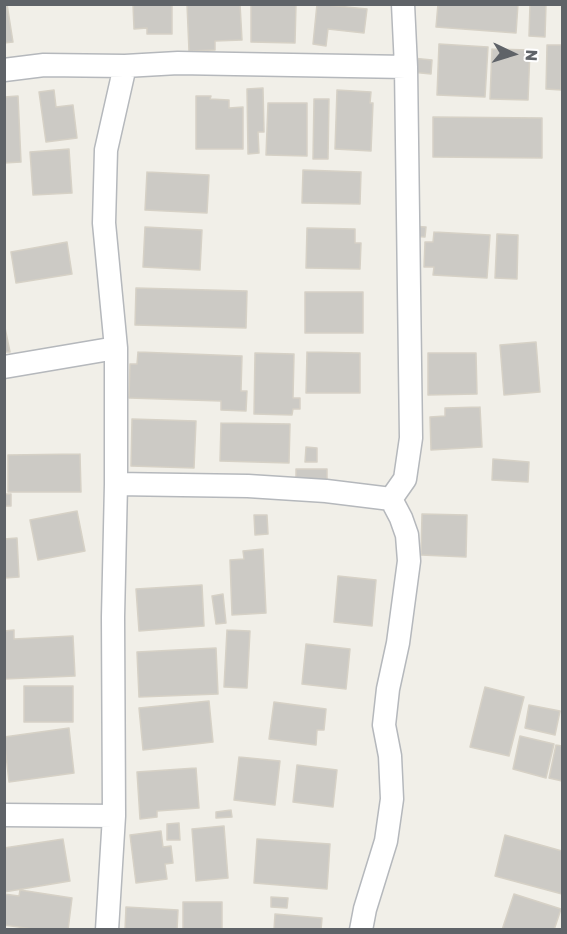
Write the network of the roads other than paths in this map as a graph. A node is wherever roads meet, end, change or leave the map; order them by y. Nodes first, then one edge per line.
1 (403, 4) edge
2 (125, 66) junction
3 (406, 67) junction
4 (4, 70) edge
5 (116, 348) junction
6 (4, 367) edge
7 (116, 484) junction
8 (391, 499) junction
9 (4, 815) edge
10 (114, 816) junction
11 (107, 930) edge
12 (361, 930) edge

1 - 3 street
2 - 3 street
2 - 4 street
2 - 5 street
3 - 8 street
5 - 6 street
5 - 7 street
7 - 8 street
7 - 10 street
8 - 12 street
9 - 10 street
10 - 11 street

